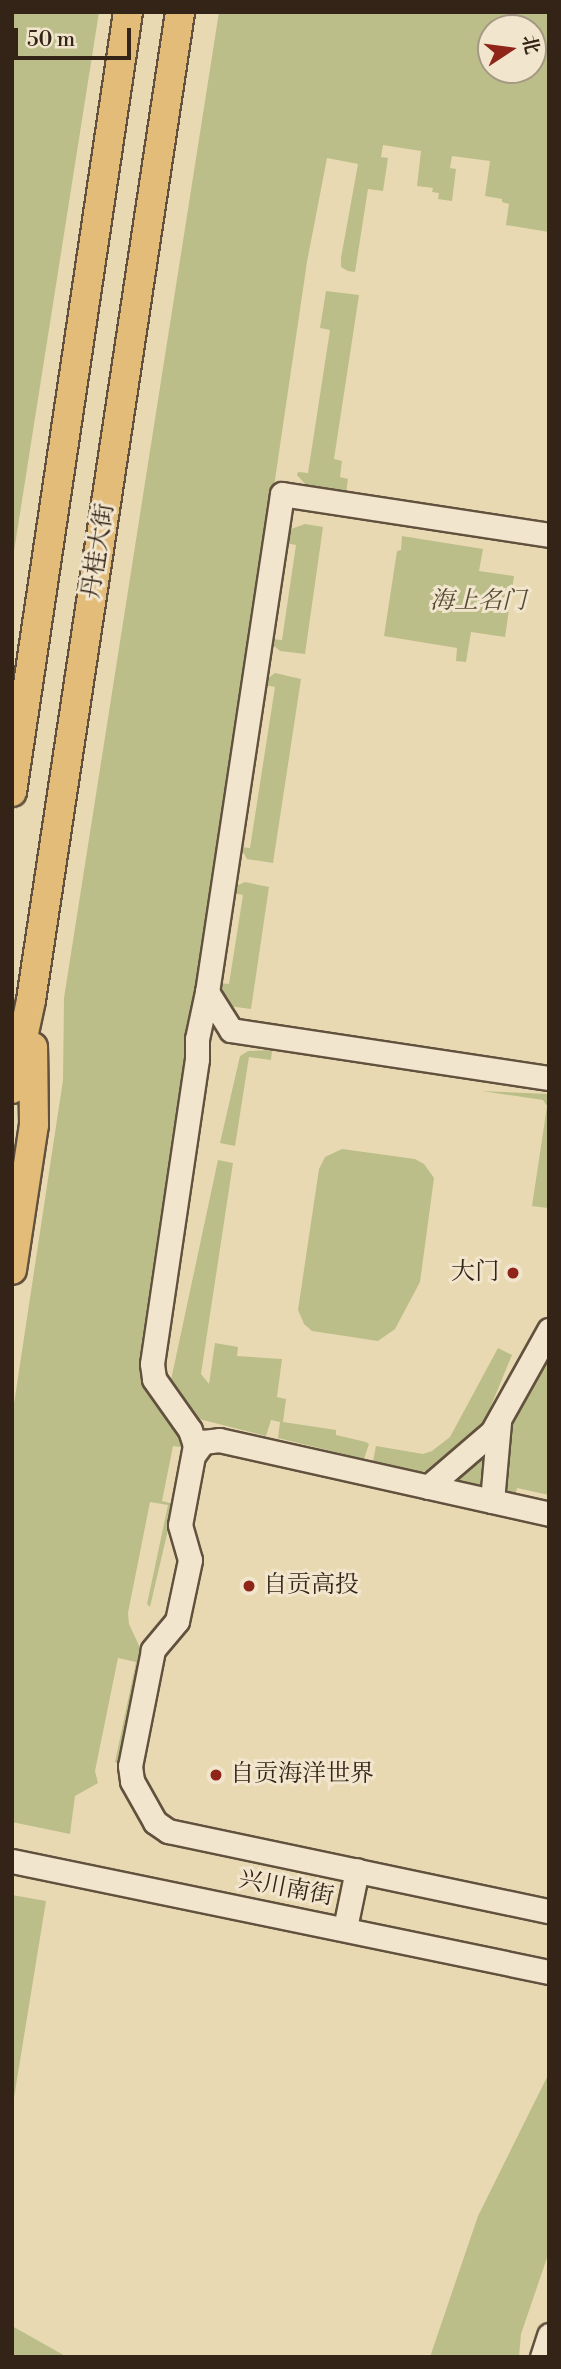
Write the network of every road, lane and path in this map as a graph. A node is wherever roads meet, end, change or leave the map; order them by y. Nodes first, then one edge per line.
1 (128, 12) edge
2 (180, 12) edge
3 (549, 535) edge
4 (12, 792) edge
5 (207, 992) junction
6 (32, 1000) junction
7 (231, 1030) junction
8 (197, 1059) junction
9 (549, 1078) edge
10 (12, 1089) edge
11 (12, 1270) edge
12 (549, 1330) edge
13 (499, 1423) junction
14 (190, 1430) junction
15 (219, 1440) junction
16 (195, 1453) junction
17 (428, 1488) junction
18 (492, 1501) junction
19 (549, 1514) edge
20 (12, 1861) edge
21 (356, 1870) junction
22 (549, 1911) edge
23 (345, 1928) junction
24 (549, 1972) edge
25 (549, 2335) edge
26 (542, 2357) edge

1 - 4 main road, 丹桂大街
2 - 6 main road, 丹桂大街
3 - 5 street
5 - 7 street
5 - 8 street
6 - 10 main road, 丹桂大街
6 - 11 main road
7 - 8 street
7 - 9 street
8 - 14 street
12 - 13 street
13 - 17 street
13 - 18 street
14 - 15 street
14 - 16 street
15 - 16 street
15 - 17 street
16 - 21 street
17 - 18 street
18 - 19 street
20 - 23 street, 兴川南街
21 - 22 street
21 - 23 street
23 - 24 street, 兴川南街
25 - 26 street

